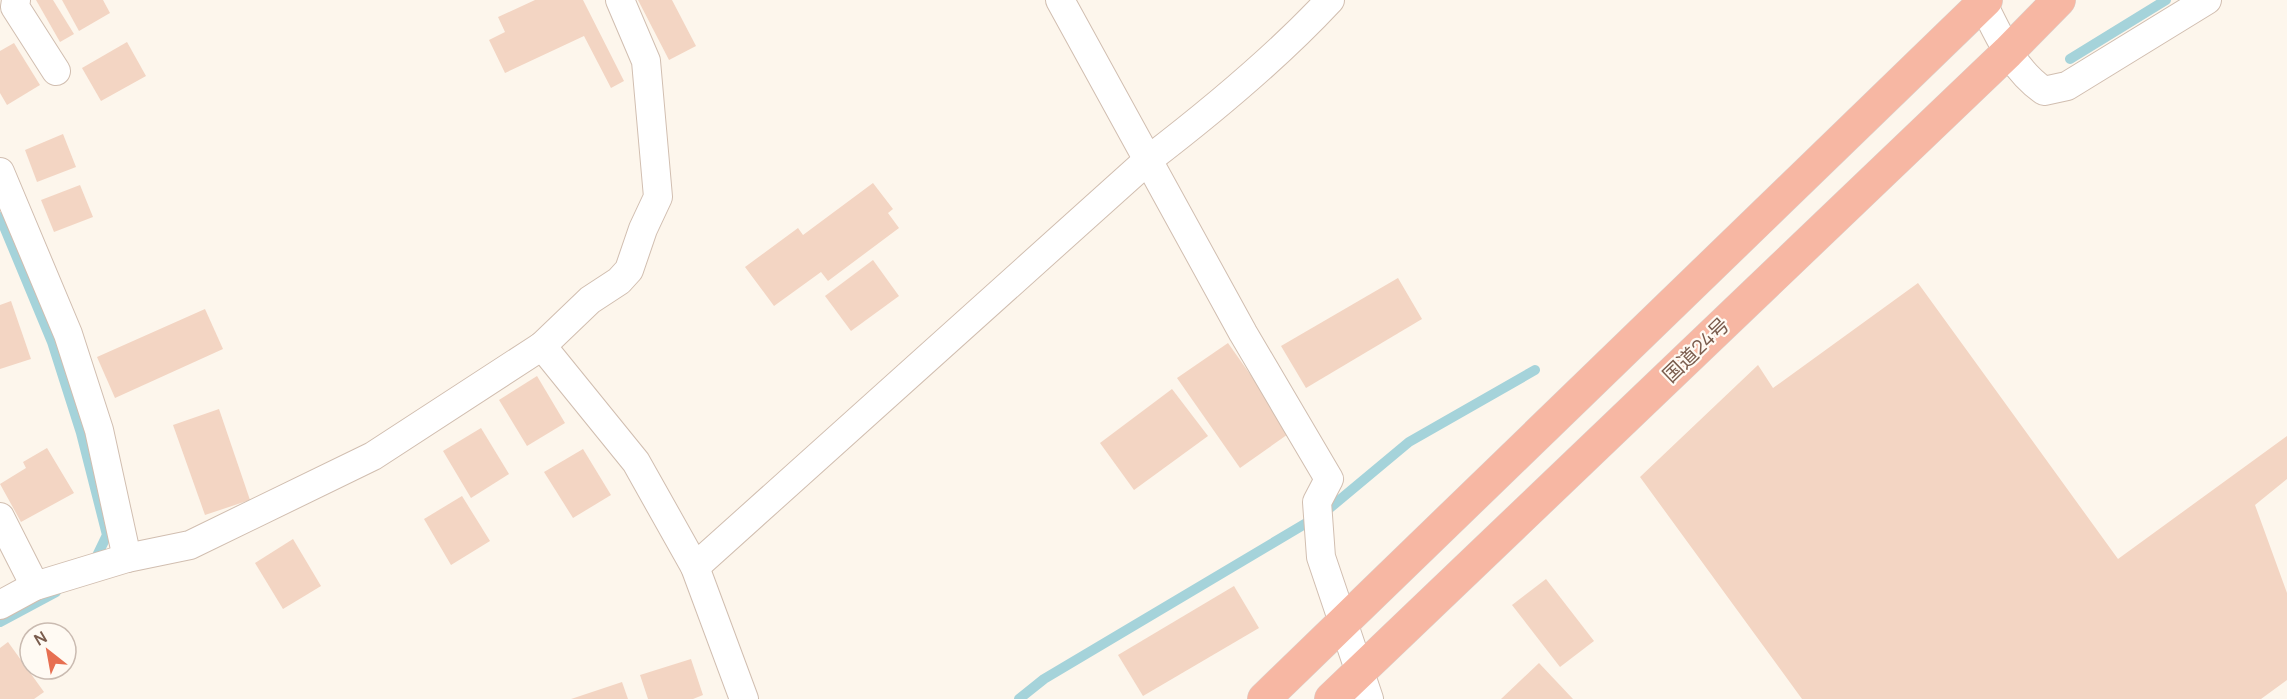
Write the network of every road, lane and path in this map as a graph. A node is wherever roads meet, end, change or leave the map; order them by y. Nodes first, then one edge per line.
1 (620, 0) edge
2 (1060, 0) edge
3 (1330, 0) edge
4 (2059, 0) edge
5 (2207, 0) edge
6 (1983, 1) edge
7 (10, 7) edge
8 (2008, 52) junction
9 (56, 71) dead end
10 (1148, 160) junction
11 (0, 172) edge
12 (542, 346) junction
13 (0, 517) edge
14 (127, 558) junction
15 (695, 567) junction
16 (35, 586) junction
17 (0, 605) edge
18 (1344, 624) junction
19 (1363, 686) edge
20 (744, 699) edge
21 (1264, 699) edge
22 (1331, 699) edge

1 - 12 street
2 - 10 street
3 - 10 street
4 - 8 highway, 国道24号
5 - 8 street
6 - 8 street
6 - 18 highway
7 - 9 street
8 - 19 highway, 国道24号
10 - 15 street
10 - 18 street
11 - 14 street
12 - 14 street
12 - 15 street
13 - 16 street
14 - 16 street
15 - 20 street
16 - 17 street
18 - 19 street
18 - 21 highway
19 - 22 highway, 国道24号

